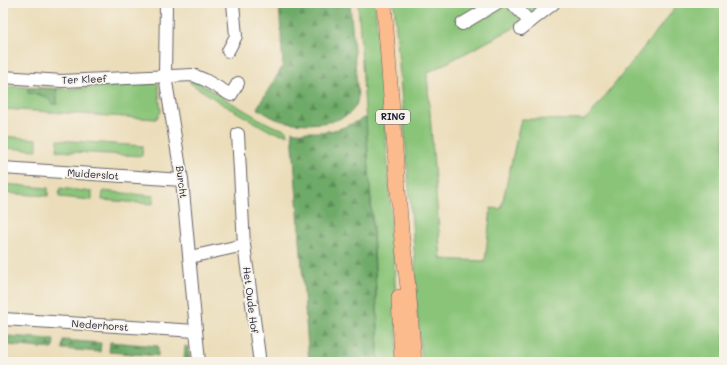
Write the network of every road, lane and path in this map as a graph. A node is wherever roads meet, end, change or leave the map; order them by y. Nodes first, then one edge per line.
1 (166, 3) edge
2 (233, 3) edge
3 (384, 3) edge
4 (497, 3) edge
5 (512, 3) edge
6 (554, 3) edge
7 (462, 24) dead end
8 (228, 51) dead end
9 (165, 76) junction
10 (3, 77) edge
11 (238, 83) dead end
12 (238, 134) dead end
13 (3, 168) edge
14 (182, 180) junction
15 (401, 230) junction
16 (244, 245) junction
17 (190, 257) junction
18 (3, 319) edge
19 (196, 331) junction
20 (258, 356) dead end
21 (199, 362) edge
22 (402, 362) edge
23 (414, 362) edge

1 - 9 street, Burcht
2 - 8 street
3 - 15 main road, RING
4 - 7 street
5 - 6 street
9 - 10 street, Ter Kleef
9 - 11 street, Ter Kleef
9 - 14 street, Burcht
12 - 16 street, Het Oude Hof
13 - 14 street, Muiderslot
14 - 17 street, Burcht
15 - 22 main road, RING
15 - 23 main road, RING
16 - 17 street
16 - 20 street, Het Oude Hof
17 - 19 street, Burcht
18 - 19 street, Nederhorst
19 - 21 street, Burcht

